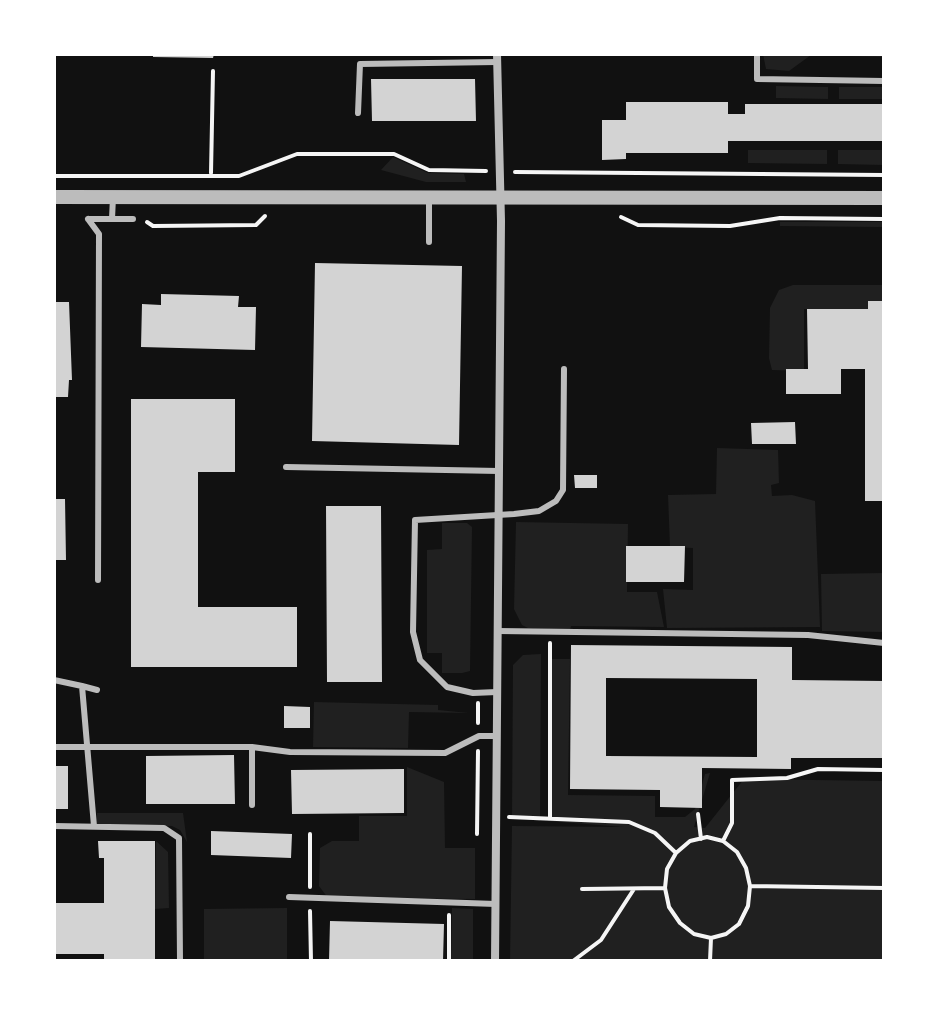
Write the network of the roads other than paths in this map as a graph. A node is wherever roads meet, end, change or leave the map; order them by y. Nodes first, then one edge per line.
1 (757, 54) edge
2 (497, 58) edge
3 (884, 81) edge
4 (358, 113) dead end
5 (54, 197) edge
6 (113, 197) junction
7 (429, 198) junction
8 (500, 198) junction
9 (884, 198) edge
10 (112, 219) junction
11 (133, 219) dead end
12 (429, 242) dead end
13 (564, 369) dead end
14 (286, 467) dead end
15 (499, 471) junction
16 (499, 516) junction
17 (98, 580) dead end
18 (498, 631) junction
19 (884, 643) edge
20 (54, 680) edge
21 (82, 686) junction
22 (97, 690) dead end
23 (497, 692) junction
24 (497, 736) junction
25 (54, 747) edge
26 (90, 747) junction
27 (252, 747) junction
28 (252, 805) dead end
29 (54, 826) edge
30 (94, 826) junction
31 (289, 897) dead end
32 (496, 904) junction
33 (180, 961) edge
34 (495, 961) edge

1 - 3 lane
2 - 4 lane
2 - 8 street
5 - 6 street
6 - 7 street
6 - 10 lane
7 - 8 street
7 - 12 lane
8 - 9 street
8 - 15 street
10 - 11 lane
10 - 17 lane
13 - 16 lane
14 - 15 lane
15 - 16 street
16 - 18 street
16 - 23 lane
18 - 19 lane
18 - 23 street
20 - 21 lane
21 - 22 lane
21 - 26 lane
23 - 24 street
24 - 27 lane
24 - 32 street
25 - 26 lane
26 - 27 lane
26 - 30 lane
27 - 28 lane
29 - 30 lane
30 - 33 lane
31 - 32 lane
32 - 34 street

